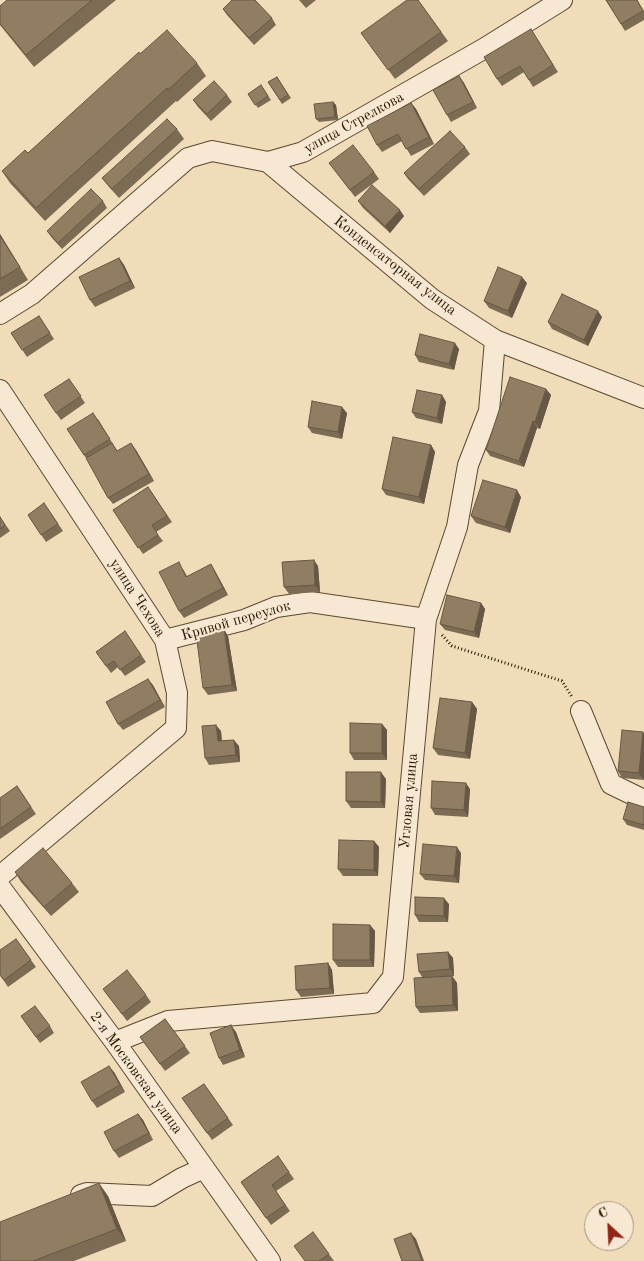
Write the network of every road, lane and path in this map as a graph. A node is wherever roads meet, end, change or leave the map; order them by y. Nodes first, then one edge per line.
1 (562, 0) edge
2 (268, 162) junction
3 (0, 314) edge
4 (496, 340) junction
5 (0, 390) edge
6 (644, 398) edge
7 (426, 619) junction
8 (165, 640) junction
9 (581, 711) joint
10 (644, 800) edge
11 (0, 876) edge
12 (0, 887) edge
13 (115, 1042) junction
14 (204, 1168) junction
15 (61, 1204) edge
16 (270, 1261) edge

1 - 2 street, улица Стрелкова
2 - 3 street, улица Стрелкова
2 - 4 street, Конденсаторная улица
4 - 6 street, Конденсаторная улица
4 - 7 street, Угловая улица
5 - 8 street, улица Чехова
7 - 8 street, Кривой переулок
7 - 9 path
7 - 13 street, Угловая улица
8 - 11 street, улица Чехова
9 - 10 street
12 - 13 street, 2-я Московская улица
13 - 14 street, 2-я Московская улица
14 - 15 street
14 - 16 street, 2-я Московская улица

